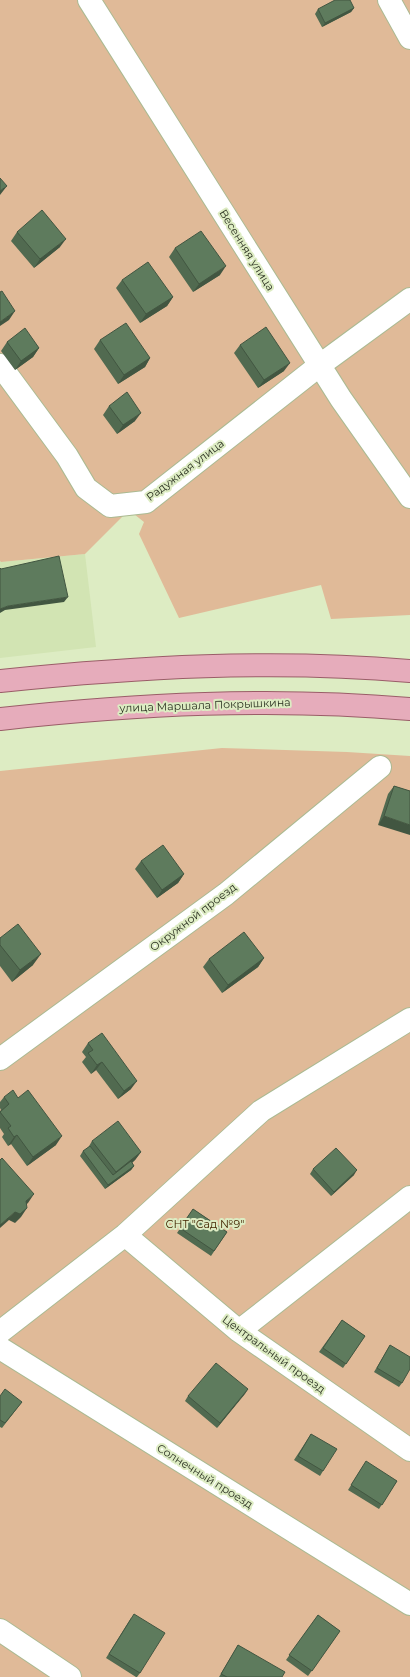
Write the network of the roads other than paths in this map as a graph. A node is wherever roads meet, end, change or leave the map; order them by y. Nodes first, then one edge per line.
1 (89, 0) edge
2 (389, 0) edge
3 (410, 38) edge
4 (410, 299) edge
5 (320, 365) junction
6 (0, 366) edge
7 (410, 497) edge
8 (410, 671) edge
9 (0, 681) edge
10 (410, 709) edge
11 (0, 719) edge
12 (380, 767) dead end
13 (410, 1019) edge
14 (0, 1059) edge
15 (410, 1197) edge
16 (124, 1235) junction
17 (239, 1331) junction
18 (0, 1332) edge
19 (0, 1348) edge
20 (410, 1450) edge
21 (410, 1604) edge
22 (0, 1630) edge
23 (70, 1677) edge

1 - 5 street, Весенняя улица
2 - 3 street
4 - 5 street, Радужная улица
5 - 6 street, Радужная улица
5 - 7 street, Весенняя улица
8 - 9 main road
10 - 11 main road, улица Маршала Покрышкина
12 - 14 street, Окружной проезд
13 - 16 street
15 - 17 street
16 - 17 street, Центральный проезд
16 - 18 street
17 - 20 street, Центральный проезд
19 - 21 street, Солнечный проезд
22 - 23 street

